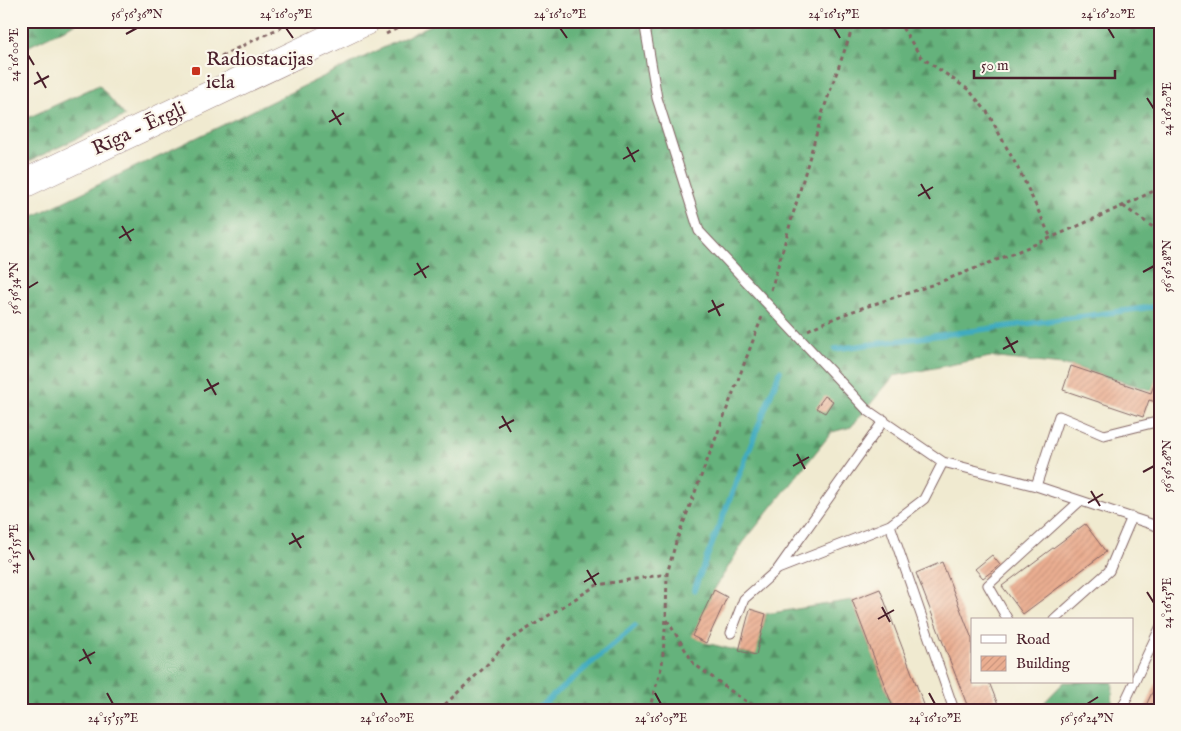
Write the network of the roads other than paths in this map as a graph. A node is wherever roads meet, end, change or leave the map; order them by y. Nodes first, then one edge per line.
1 (366, 21) edge
2 (644, 21) edge
3 (21, 185) edge
4 (884, 420) junction
5 (1160, 421) edge
6 (944, 462) junction
7 (1036, 486) junction
8 (1080, 501) junction
9 (1132, 517) junction
10 (890, 525) junction
11 (1160, 527) edge
12 (778, 569) junction
13 (1007, 618) edge
14 (1056, 618) edge
15 (1160, 628) edge
16 (731, 633) dead end
17 (1134, 683) edge
18 (1133, 684) edge
19 (954, 710) edge
20 (1121, 710) edge

1 - 3 main road, Rīga - Ērgļi
2 - 4 lane
4 - 6 lane
4 - 12 lane
5 - 7 lane
6 - 7 lane
6 - 10 lane
7 - 8 lane
8 - 9 lane
8 - 13 lane
9 - 11 lane
9 - 14 lane
10 - 12 lane
10 - 19 lane
12 - 16 lane
15 - 17 lane
18 - 20 lane

